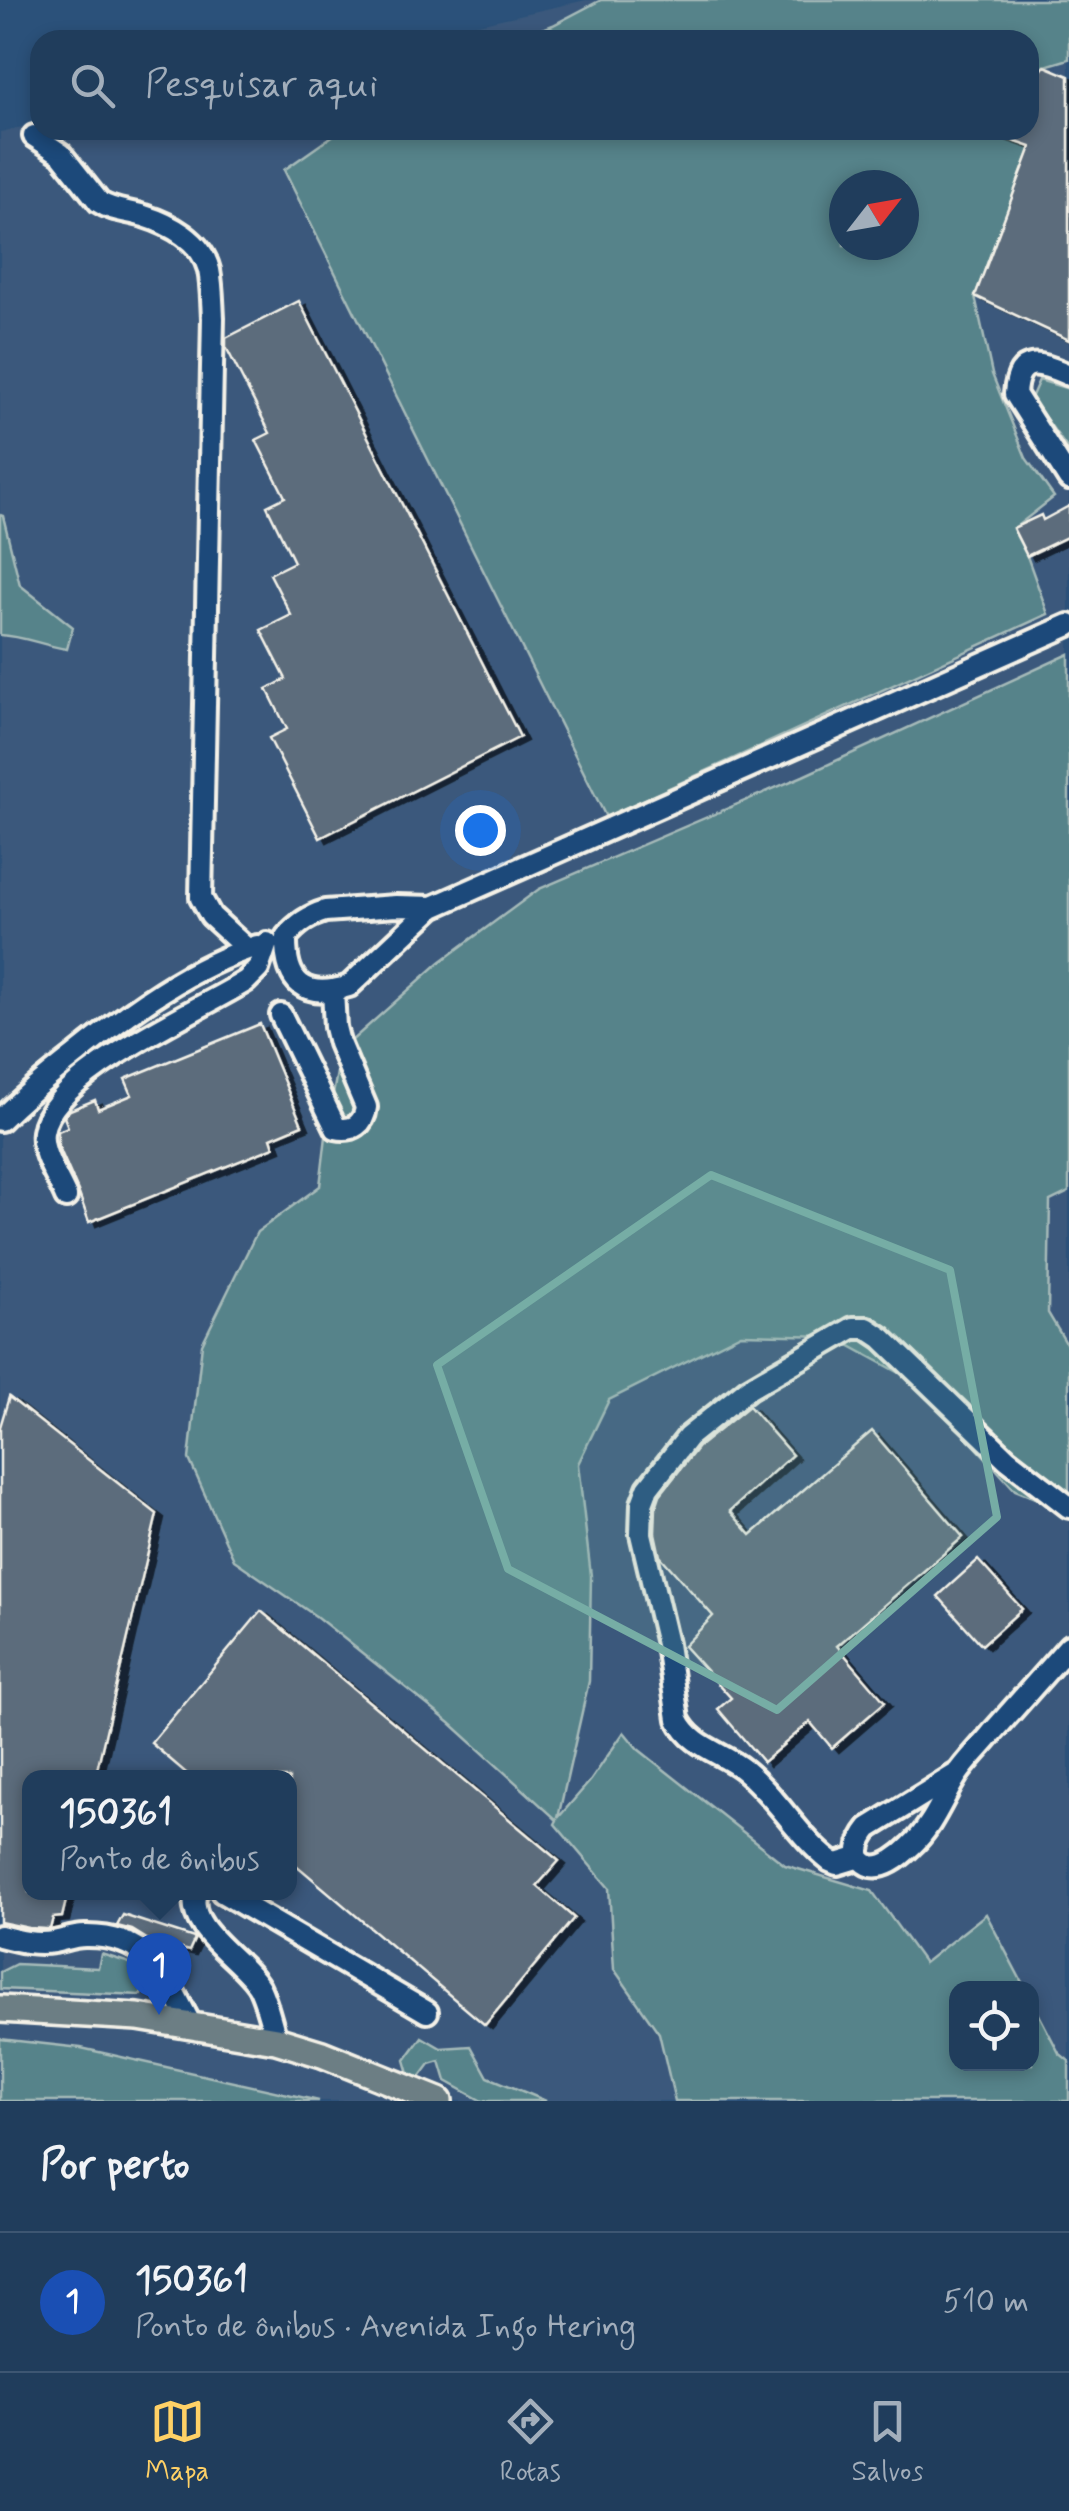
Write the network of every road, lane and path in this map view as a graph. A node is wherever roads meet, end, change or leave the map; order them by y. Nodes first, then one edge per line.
1 (40, 140) edge
2 (1069, 375) edge
3 (1069, 479) edge
4 (1069, 625) edge
5 (433, 907) junction
6 (266, 943) junction
7 (333, 991) junction
8 (281, 1016) dead end
9 (0, 1120) edge
10 (66, 1197) dead end
11 (1069, 1507) edge
12 (1069, 1646) edge
13 (958, 1773) junction
14 (860, 1857) junction
15 (194, 1900) edge
16 (236, 1900) edge
17 (0, 1936) edge
18 (0, 2010) edge
19 (426, 2012) dead end
20 (191, 2025) junction
21 (276, 2040) junction
22 (438, 2101) edge

1 - 6 street
2 - 3 street
4 - 5 street
5 - 6 street
5 - 7 street
6 - 7 street
6 - 9 street
6 - 10 street
7 - 8 street
11 - 14 street
12 - 13 street
13 - 14 street
13 - 14 street
15 - 21 street
16 - 19 street
17 - 20 street
18 - 20 main road
20 - 21 main road
21 - 22 main road

